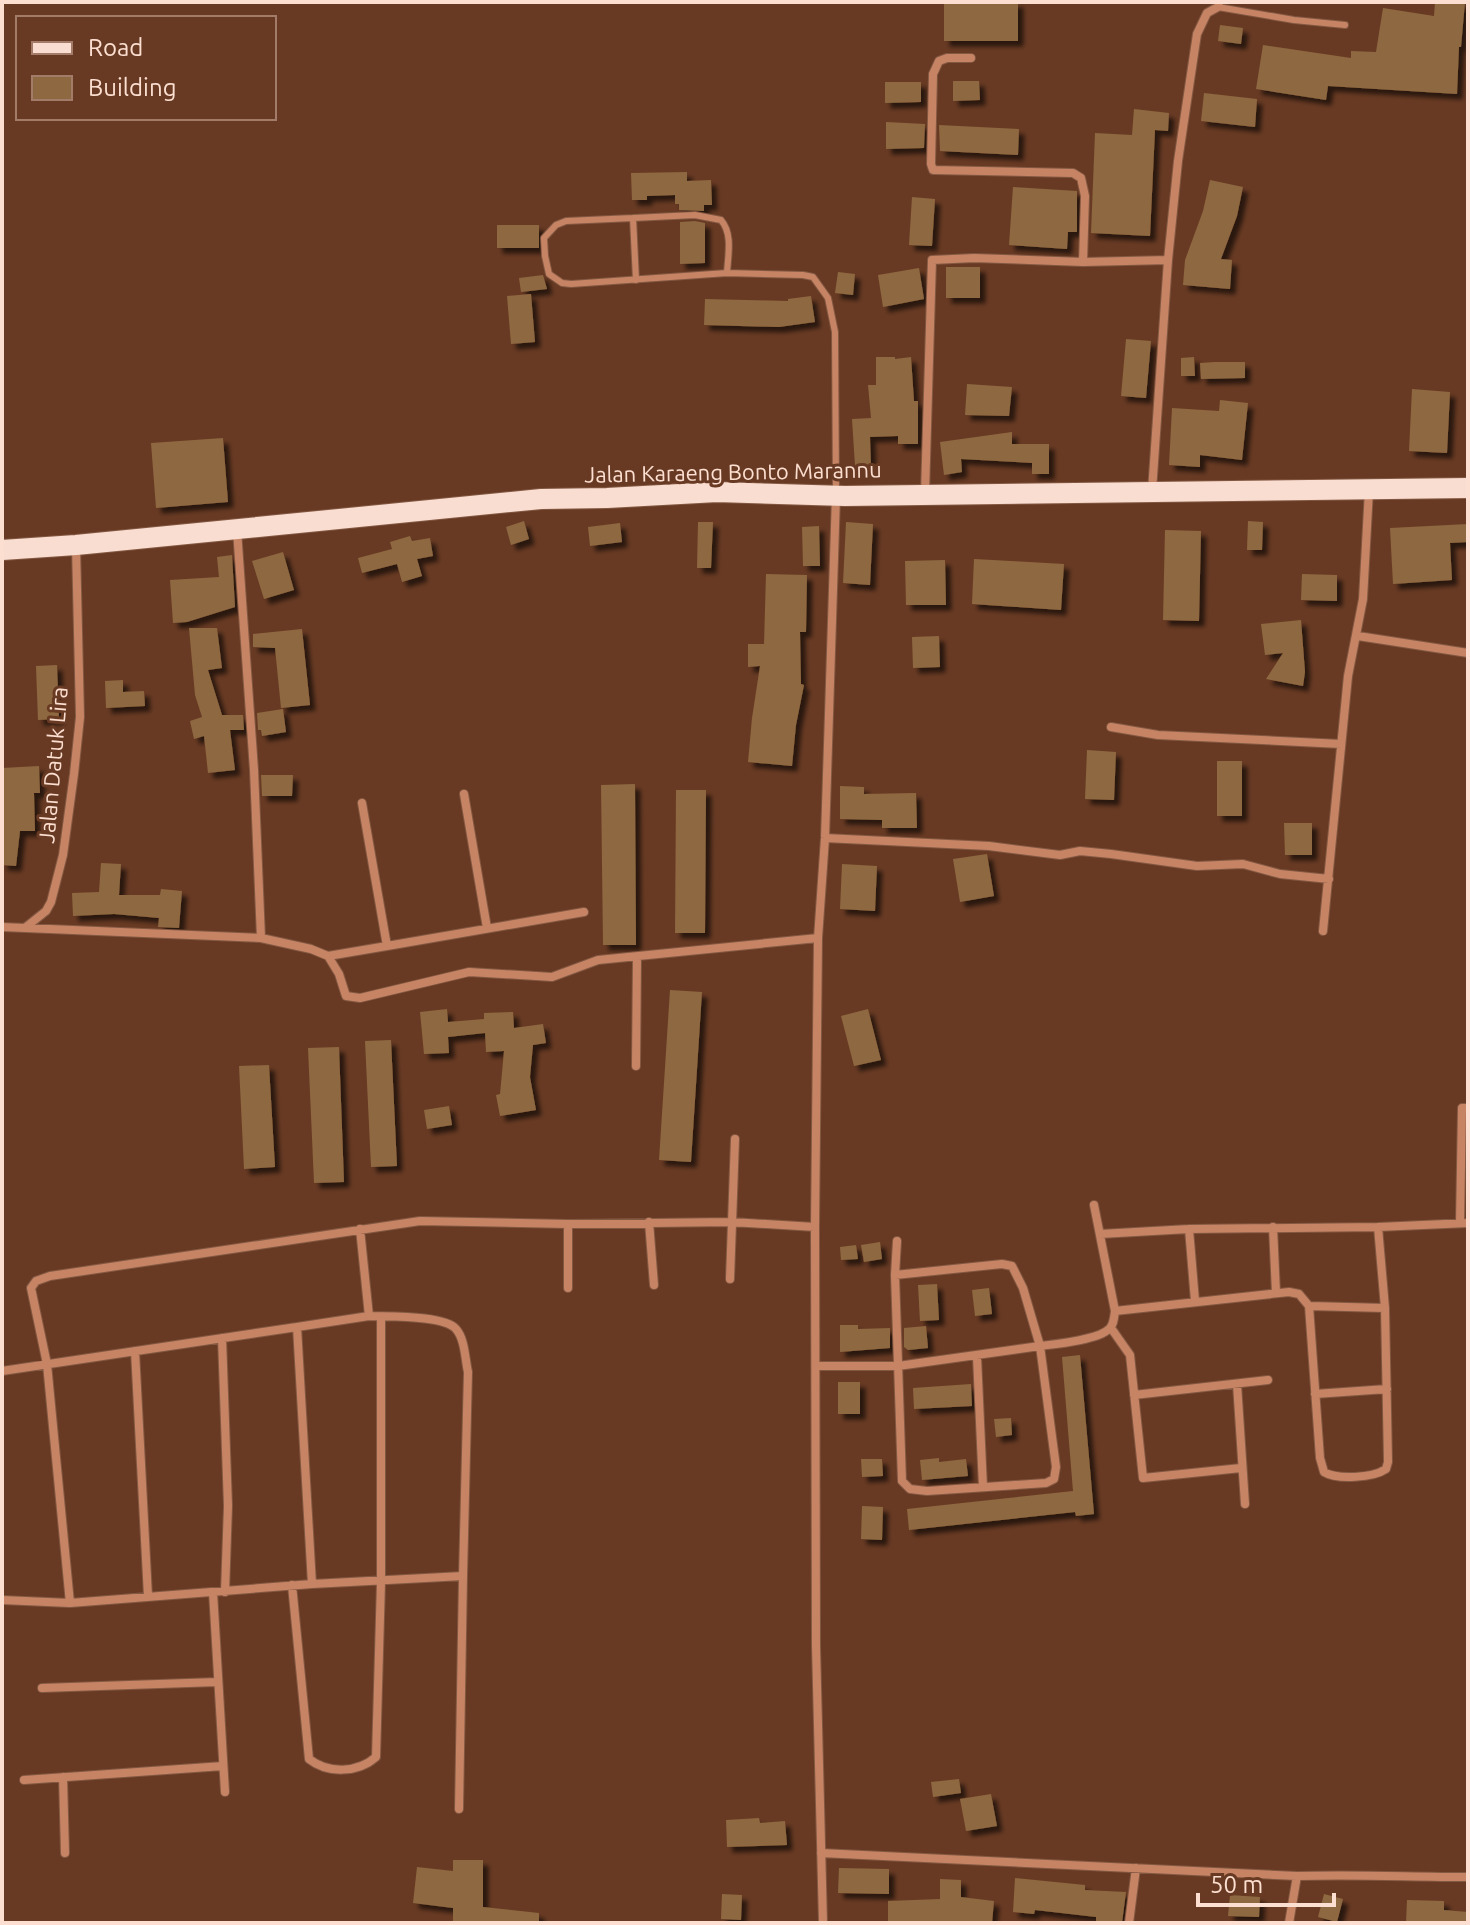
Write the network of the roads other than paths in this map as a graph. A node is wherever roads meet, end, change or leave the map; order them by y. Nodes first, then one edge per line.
1 (1218, 4) edge
2 (1345, 25) dead end
3 (971, 58) dead end
4 (633, 218) junction
5 (1168, 260) junction
6 (1083, 262) junction
7 (727, 273) junction
8 (636, 280) junction
9 (1468, 488) edge
10 (1369, 489) junction
11 (1152, 492) junction
12 (925, 494) junction
13 (836, 495) junction
14 (237, 529) junction
15 (76, 545) junction
16 (2, 550) edge
17 (1358, 636) junction
18 (1468, 653) edge
19 (1111, 727) dead end
20 (1341, 744) junction
21 (464, 794) dead end
22 (362, 803) dead end
23 (825, 838) junction
24 (1329, 879) junction
25 (584, 912) dead end
26 (2, 927) edge
27 (26, 927) junction
28 (487, 928) junction
29 (1323, 931) dead end
30 (261, 938) junction
31 (818, 938) junction
32 (387, 946) junction
33 (328, 956) junction
34 (637, 957) junction
35 (636, 1066) dead end
36 (1468, 1108) edge
37 (735, 1139) dead end
38 (1094, 1205) dead end
39 (649, 1222) junction
40 (731, 1222) junction
41 (1464, 1223) edge
42 (568, 1224) junction
43 (815, 1227) junction
44 (1273, 1227) junction
45 (1378, 1227) junction
46 (360, 1229) junction
47 (1189, 1229) junction
48 (1100, 1234) junction
49 (897, 1241) dead end
50 (895, 1275) junction
51 (730, 1279) dead end
52 (654, 1285) dead end
53 (568, 1288) dead end
54 (1276, 1293) junction
55 (1195, 1301) junction
56 (1309, 1306) junction
57 (1385, 1308) junction
58 (1115, 1311) junction
59 (369, 1316) junction
60 (381, 1317) junction
61 (297, 1327) junction
62 (1111, 1328) junction
63 (222, 1338) junction
64 (1040, 1346) junction
65 (135, 1351) junction
66 (977, 1357) junction
67 (47, 1364) junction
68 (817, 1366) junction
69 (898, 1366) junction
70 (2, 1371) edge
71 (1268, 1380) dead end
72 (1237, 1384) junction
73 (1387, 1389) junction
74 (1315, 1394) junction
75 (1134, 1395) junction
76 (1241, 1468) junction
77 (983, 1487) junction
78 (1245, 1504) dead end
79 (463, 1576) junction
80 (381, 1582) junction
81 (312, 1584) junction
82 (292, 1585) junction
83 (213, 1592) junction
84 (225, 1592) junction
85 (148, 1596) junction
86 (2, 1600) edge
87 (70, 1603) junction
88 (217, 1682) junction
89 (42, 1688) dead end
90 (223, 1766) junction
91 (63, 1777) junction
92 (24, 1780) dead end
93 (225, 1792) dead end
94 (459, 1809) dead end
95 (65, 1853) dead end
96 (821, 1853) junction
97 (1136, 1868) junction
98 (1297, 1876) junction
99 (1468, 1877) edge
100 (823, 1923) edge
101 (1129, 1923) edge
102 (1289, 1923) edge

1 - 2 lane
1 - 5 street
3 - 6 street
4 - 7 lane
4 - 8 lane
4 - 8 lane
5 - 6 street
5 - 11 street
6 - 12 street
7 - 8 lane
7 - 13 lane
9 - 10 main road, Jalan Karaeng Bonto Marannu
10 - 11 main road, Jalan Karaeng Bonto Marannu
10 - 17 street
11 - 12 main road, Jalan Karaeng Bonto Marannu
12 - 13 main road, Jalan Karaeng Bonto Marannu
13 - 14 main road, Jalan Karaeng Bonto Marannu
13 - 23 street
14 - 15 main road, Jalan Karaeng Bonto Marannu
14 - 30 street
15 - 16 main road, Jalan Karaeng Bonto Marannu
15 - 27 street, Jalan Datuk Lira
17 - 18 street
17 - 20 street
19 - 20 street
20 - 24 street
21 - 28 street
22 - 32 street
23 - 24 street
23 - 31 street
24 - 29 street
25 - 28 street
26 - 27 street
27 - 30 street
28 - 32 street
30 - 33 street
31 - 34 street
31 - 43 street
32 - 33 street
33 - 34 street
34 - 35 street
36 - 41 street
37 - 40 street
38 - 48 street
39 - 40 street
39 - 42 street
39 - 52 street
40 - 43 street
40 - 51 street
41 - 45 street
42 - 46 street
42 - 53 street
43 - 68 street
44 - 45 street
44 - 47 street
44 - 54 street
45 - 57 street
46 - 59 street
46 - 67 street
47 - 48 street
47 - 55 street
48 - 58 street
49 - 50 street
50 - 64 street
50 - 69 street
54 - 55 street
54 - 56 street
55 - 58 street
56 - 57 street
56 - 74 street
57 - 73 street
58 - 62 street
59 - 60 street
59 - 61 street
60 - 79 street
60 - 80 street
61 - 63 street
61 - 81 street
62 - 64 street
62 - 75 street
63 - 65 street
63 - 84 street
64 - 66 street
64 - 77 street
65 - 67 street
65 - 85 street
66 - 69 street
66 - 77 street
67 - 70 street
67 - 87 street
68 - 69 street
68 - 96 street
69 - 77 street
71 - 72 street
72 - 75 street
72 - 76 street
73 - 74 street
73 - 74 street
75 - 76 street
76 - 78 street
79 - 80 street
79 - 94 street
80 - 81 street
80 - 82 street
81 - 82 street
82 - 84 street
83 - 84 street
83 - 85 street
83 - 88 street
85 - 87 street
86 - 87 street
88 - 89 street
88 - 90 street
90 - 91 street
90 - 93 street
91 - 92 street
91 - 95 street
96 - 97 street
96 - 100 street
97 - 98 street
97 - 101 street
98 - 99 street
98 - 102 street

